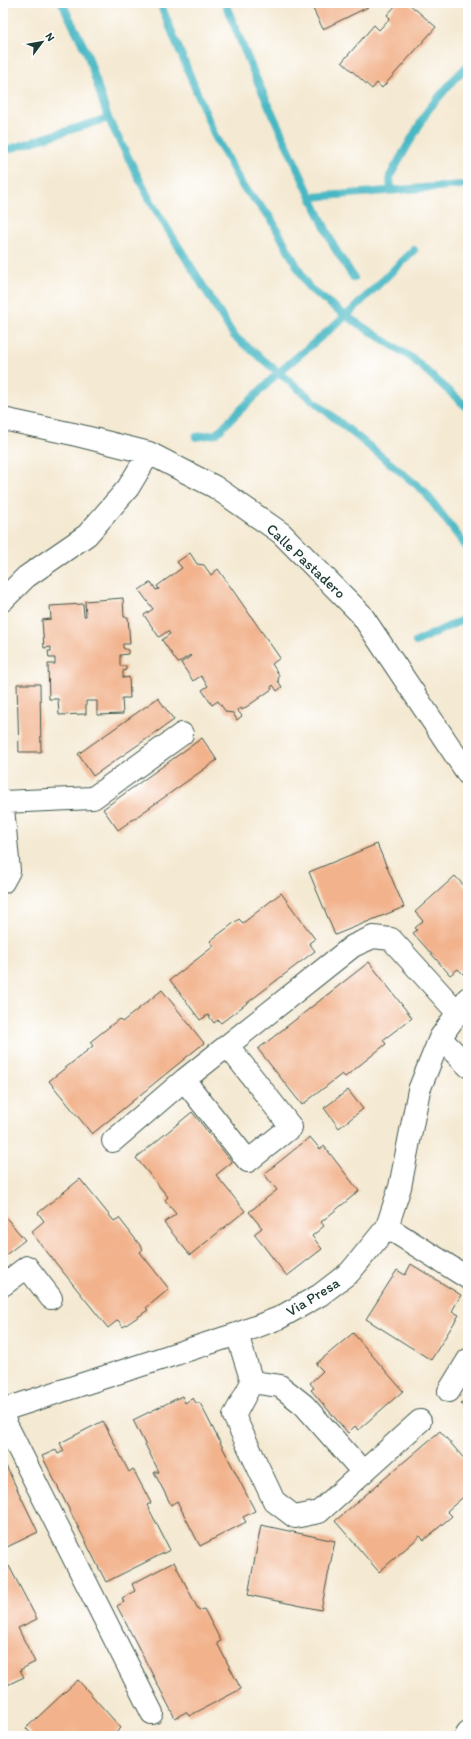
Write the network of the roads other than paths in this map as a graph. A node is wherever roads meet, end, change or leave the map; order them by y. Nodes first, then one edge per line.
1 (3, 419) edge
2 (150, 453) junction
3 (3, 600) edge
4 (182, 734) dead end
5 (468, 774) edge
6 (3, 802) edge
7 (3, 808) edge
8 (3, 882) edge
9 (464, 1006) edge
10 (440, 1038) junction
11 (228, 1046) junction
12 (468, 1066) edge
13 (184, 1080) junction
14 (113, 1141) dead end
15 (387, 1227) junction
16 (468, 1278) edge
17 (3, 1285) edge
18 (51, 1298) dead end
19 (237, 1334) junction
20 (468, 1360) edge
21 (252, 1382) junction
22 (449, 1391) dead end
23 (3, 1410) edge
24 (3, 1418) edge
25 (420, 1422) dead end
26 (363, 1472) junction
27 (152, 1713) dead end
28 (468, 1733) edge
29 (466, 1736) edge

1 - 2 street, Calle Pastadero
2 - 3 street
2 - 5 street, Calle Pastadero
4 - 6 street
7 - 8 street
9 - 10 street, Via Presa
9 - 11 street
10 - 12 street
10 - 15 street, Via Presa
11 - 13 street
11 - 13 street
13 - 14 street
15 - 16 street
15 - 19 street, Via Presa
17 - 18 street
19 - 21 street
19 - 23 street, Via Presa
20 - 22 street
21 - 26 street
21 - 26 street
24 - 27 street
25 - 26 street
28 - 29 street

